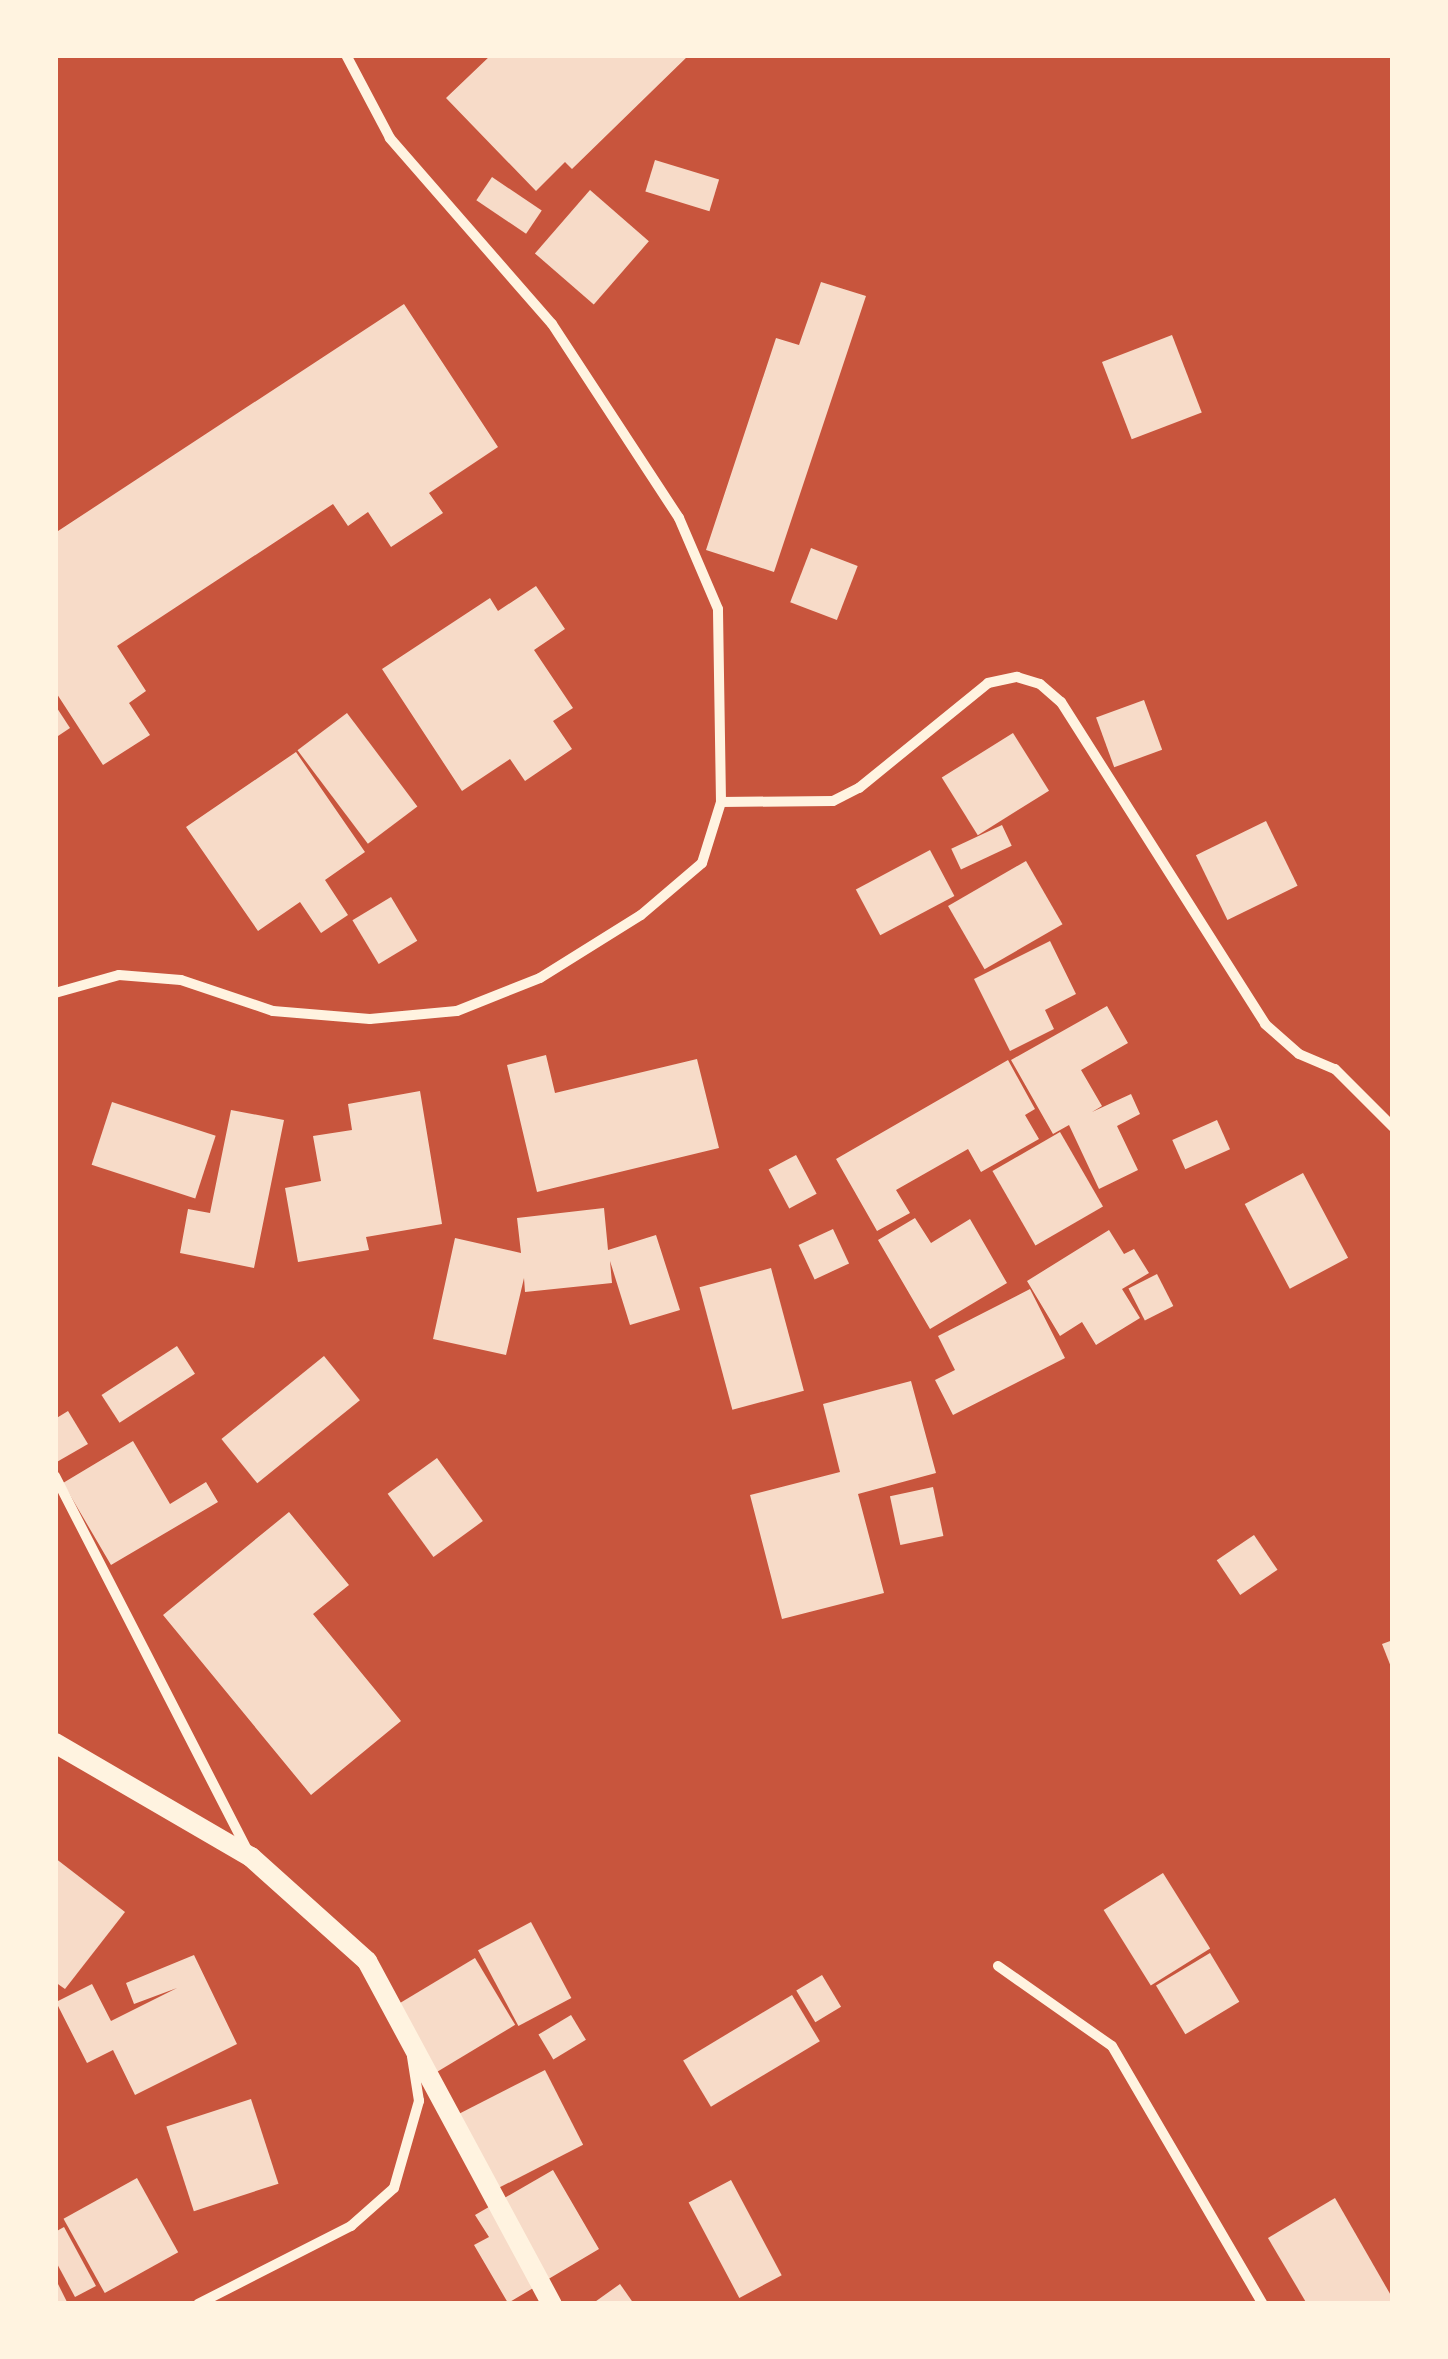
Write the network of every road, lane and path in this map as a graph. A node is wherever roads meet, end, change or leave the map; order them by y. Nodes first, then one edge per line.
1 (346, 55) edge
2 (721, 802) junction
3 (55, 992) edge
4 (1393, 1128) edge
5 (55, 1476) edge
6 (55, 1743) edge
7 (251, 1857) junction
8 (998, 1966) dead end
9 (409, 2036) junction
10 (198, 2304) edge
11 (552, 2304) edge
12 (1264, 2304) edge

1 - 2 street
2 - 3 street
2 - 4 street
5 - 7 street
6 - 7 main road
7 - 9 main road
8 - 12 street
9 - 10 street
9 - 11 main road

